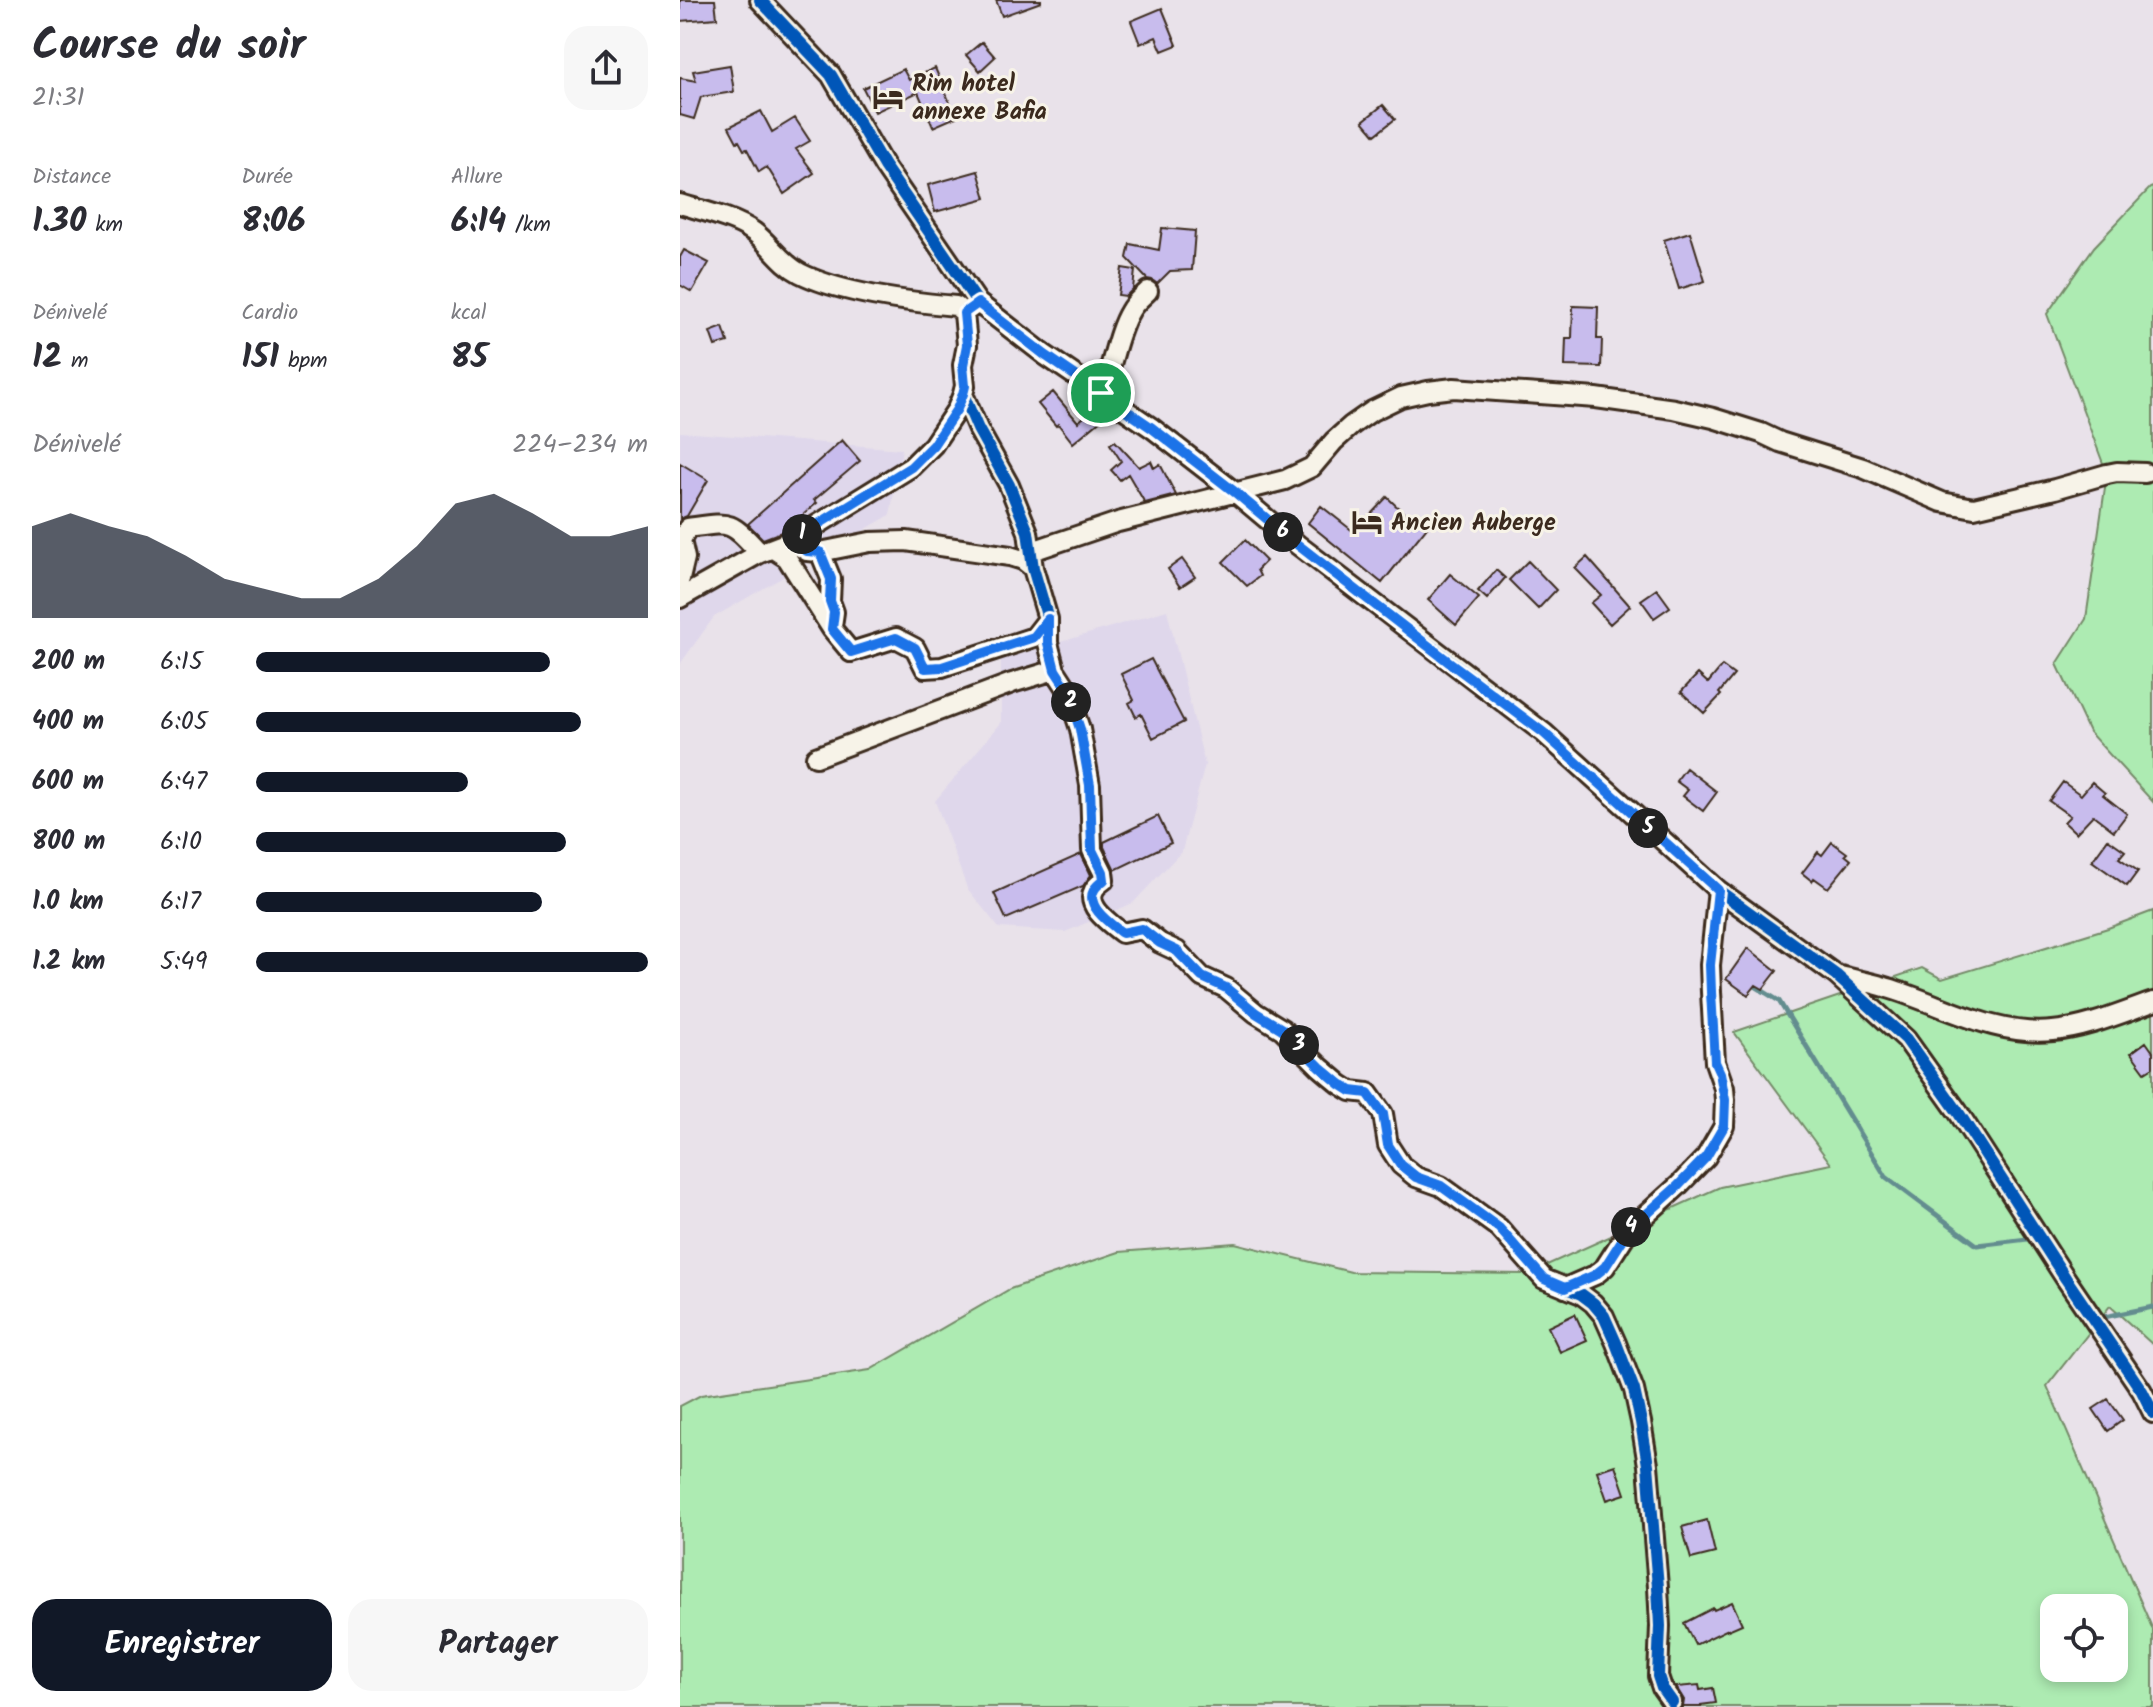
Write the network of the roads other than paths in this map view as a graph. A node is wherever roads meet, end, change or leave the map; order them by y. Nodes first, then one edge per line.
1 (760, 0) edge
2 (680, 204) edge
3 (1148, 291) dead end
4 (971, 308) junction
5 (1101, 393) junction
6 (963, 394) junction
7 (2145, 473) dead end
8 (1236, 493) junction
9 (680, 540) edge
10 (791, 541) junction
11 (766, 551) junction
12 (820, 552) junction
13 (1033, 559) junction
14 (680, 579) edge
15 (680, 598) edge
16 (1048, 619) junction
17 (832, 629) junction
18 (1055, 670) junction
19 (816, 757) dead end
20 (1718, 890) junction
21 (1836, 975) junction
22 (2153, 1002) edge
23 (1565, 1288) junction
24 (2153, 1413) edge
25 (1672, 1702) dead end

1 - 4 street
2 - 4 street
3 - 5 street
4 - 5 street
4 - 6 street
5 - 8 street
6 - 10 street
6 - 13 street
7 - 8 street
8 - 13 street
8 - 20 street
9 - 11 street
9 - 14 street
10 - 11 street
10 - 12 street
11 - 15 street
11 - 17 street
12 - 13 street
12 - 17 street
13 - 16 street
16 - 17 street
16 - 18 street
18 - 19 street
18 - 23 street
20 - 21 street
20 - 23 street
21 - 22 street
21 - 24 street
23 - 25 street

